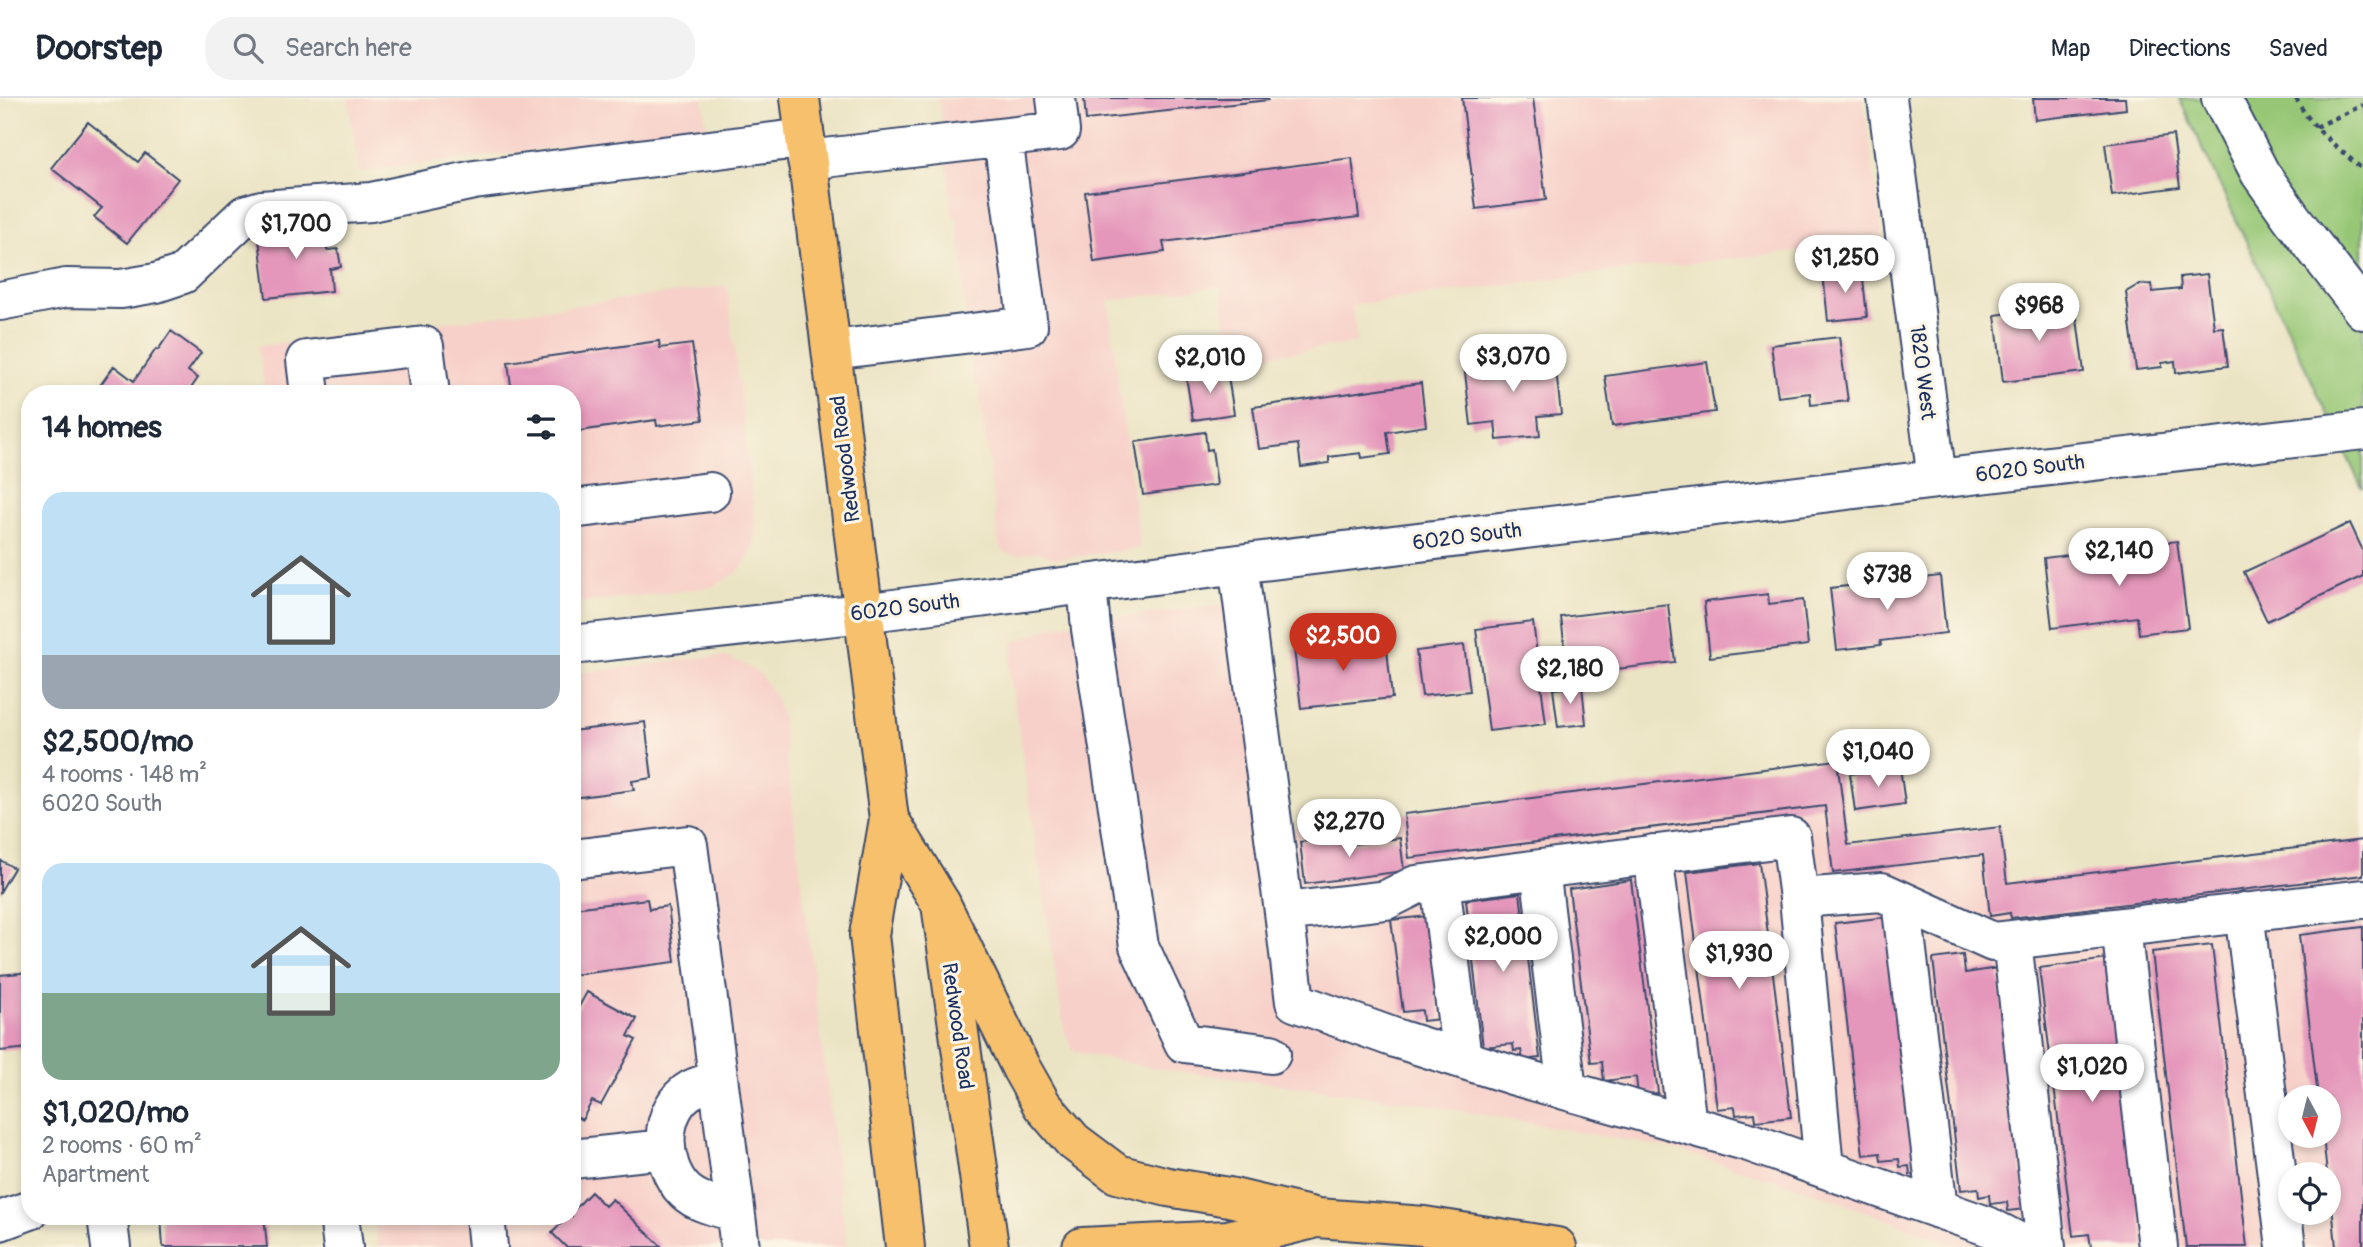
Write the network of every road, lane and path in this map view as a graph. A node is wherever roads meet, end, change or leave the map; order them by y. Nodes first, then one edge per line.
1 (800, 98) edge
2 (1056, 98) edge
3 (1887, 98) edge
4 (2221, 98) edge
5 (2296, 98) edge
6 (2363, 105) edge
7 (2316, 127) junction
8 (1003, 138) junction
9 (806, 149) junction
10 (2363, 170) edge
11 (0, 301) edge
12 (2363, 310) edge
13 (832, 350) junction
14 (309, 385) edge
15 (429, 385) edge
16 (2363, 430) edge
17 (1937, 479) junction
18 (709, 492) dead end
19 (581, 508) edge
20 (1238, 564) junction
21 (1087, 584) junction
22 (863, 613) junction
23 (581, 644) edge
24 (889, 819) junction
25 (1653, 854) junction
26 (581, 858) edge
27 (1540, 869) junction
28 (1440, 882) junction
29 (1799, 898) junction
30 (2363, 899) edge
31 (1901, 901) junction
32 (941, 904) junction
33 (1284, 912) junction
34 (2244, 912) junction
35 (2121, 927) junction
36 (2012, 940) junction
37 (1271, 1054) dead end
38 (1462, 1059) junction
39 (718, 1081) junction
40 (1567, 1090) junction
41 (1687, 1124) junction
42 (665, 1149) junction
43 (581, 1158) edge
44 (1824, 1168) junction
45 (1938, 1209) junction
46 (21, 1213) edge
47 (1318, 1218) junction
48 (0, 1221) edge
49 (108, 1225) edge
50 (340, 1225) edge
51 (486, 1225) edge
52 (738, 1230) edge
53 (111, 1247) edge
54 (343, 1247) edge
55 (488, 1247) edge
56 (905, 1247) edge
57 (989, 1247) edge
58 (1082, 1247) edge
59 (1557, 1247) edge
60 (2028, 1247) edge
61 (2046, 1247) edge
62 (2158, 1247) edge
63 (2286, 1247) edge

1 - 9 main road, Redwood Road
2 - 8 street
3 - 17 street, 1820 West
4 - 12 street
5 - 7 path
6 - 7 path
7 - 10 path
8 - 9 street
8 - 13 street
9 - 11 street
9 - 13 main road, Redwood Road
13 - 22 main road, Redwood Road
14 - 15 street
16 - 17 street, 6020 South
17 - 20 street, 6020 South
18 - 19 street
20 - 21 street, 6020 South
20 - 33 street
21 - 22 street, 6020 South
21 - 37 street
22 - 23 street, 6020 South
22 - 24 main road, Redwood Road
24 - 32 main road, Redwood Road
24 - 56 main road, Redwood Road
25 - 27 street
25 - 29 street
25 - 41 street
26 - 39 street
27 - 28 street
27 - 40 street
28 - 33 street
28 - 38 street
29 - 31 street
29 - 44 street
30 - 34 street
31 - 36 street
31 - 45 street
32 - 47 main road
32 - 57 main road, Redwood Road
33 - 38 street
34 - 35 street
34 - 63 street
35 - 36 street
35 - 62 street
36 - 61 street
38 - 40 street
39 - 42 street
39 - 52 street
40 - 41 street
41 - 44 street
42 - 43 street
42 - 52 street
44 - 45 street
45 - 60 street
46 - 48 street
47 - 58 main road
47 - 59 main road
49 - 53 street
50 - 54 street
51 - 55 street

